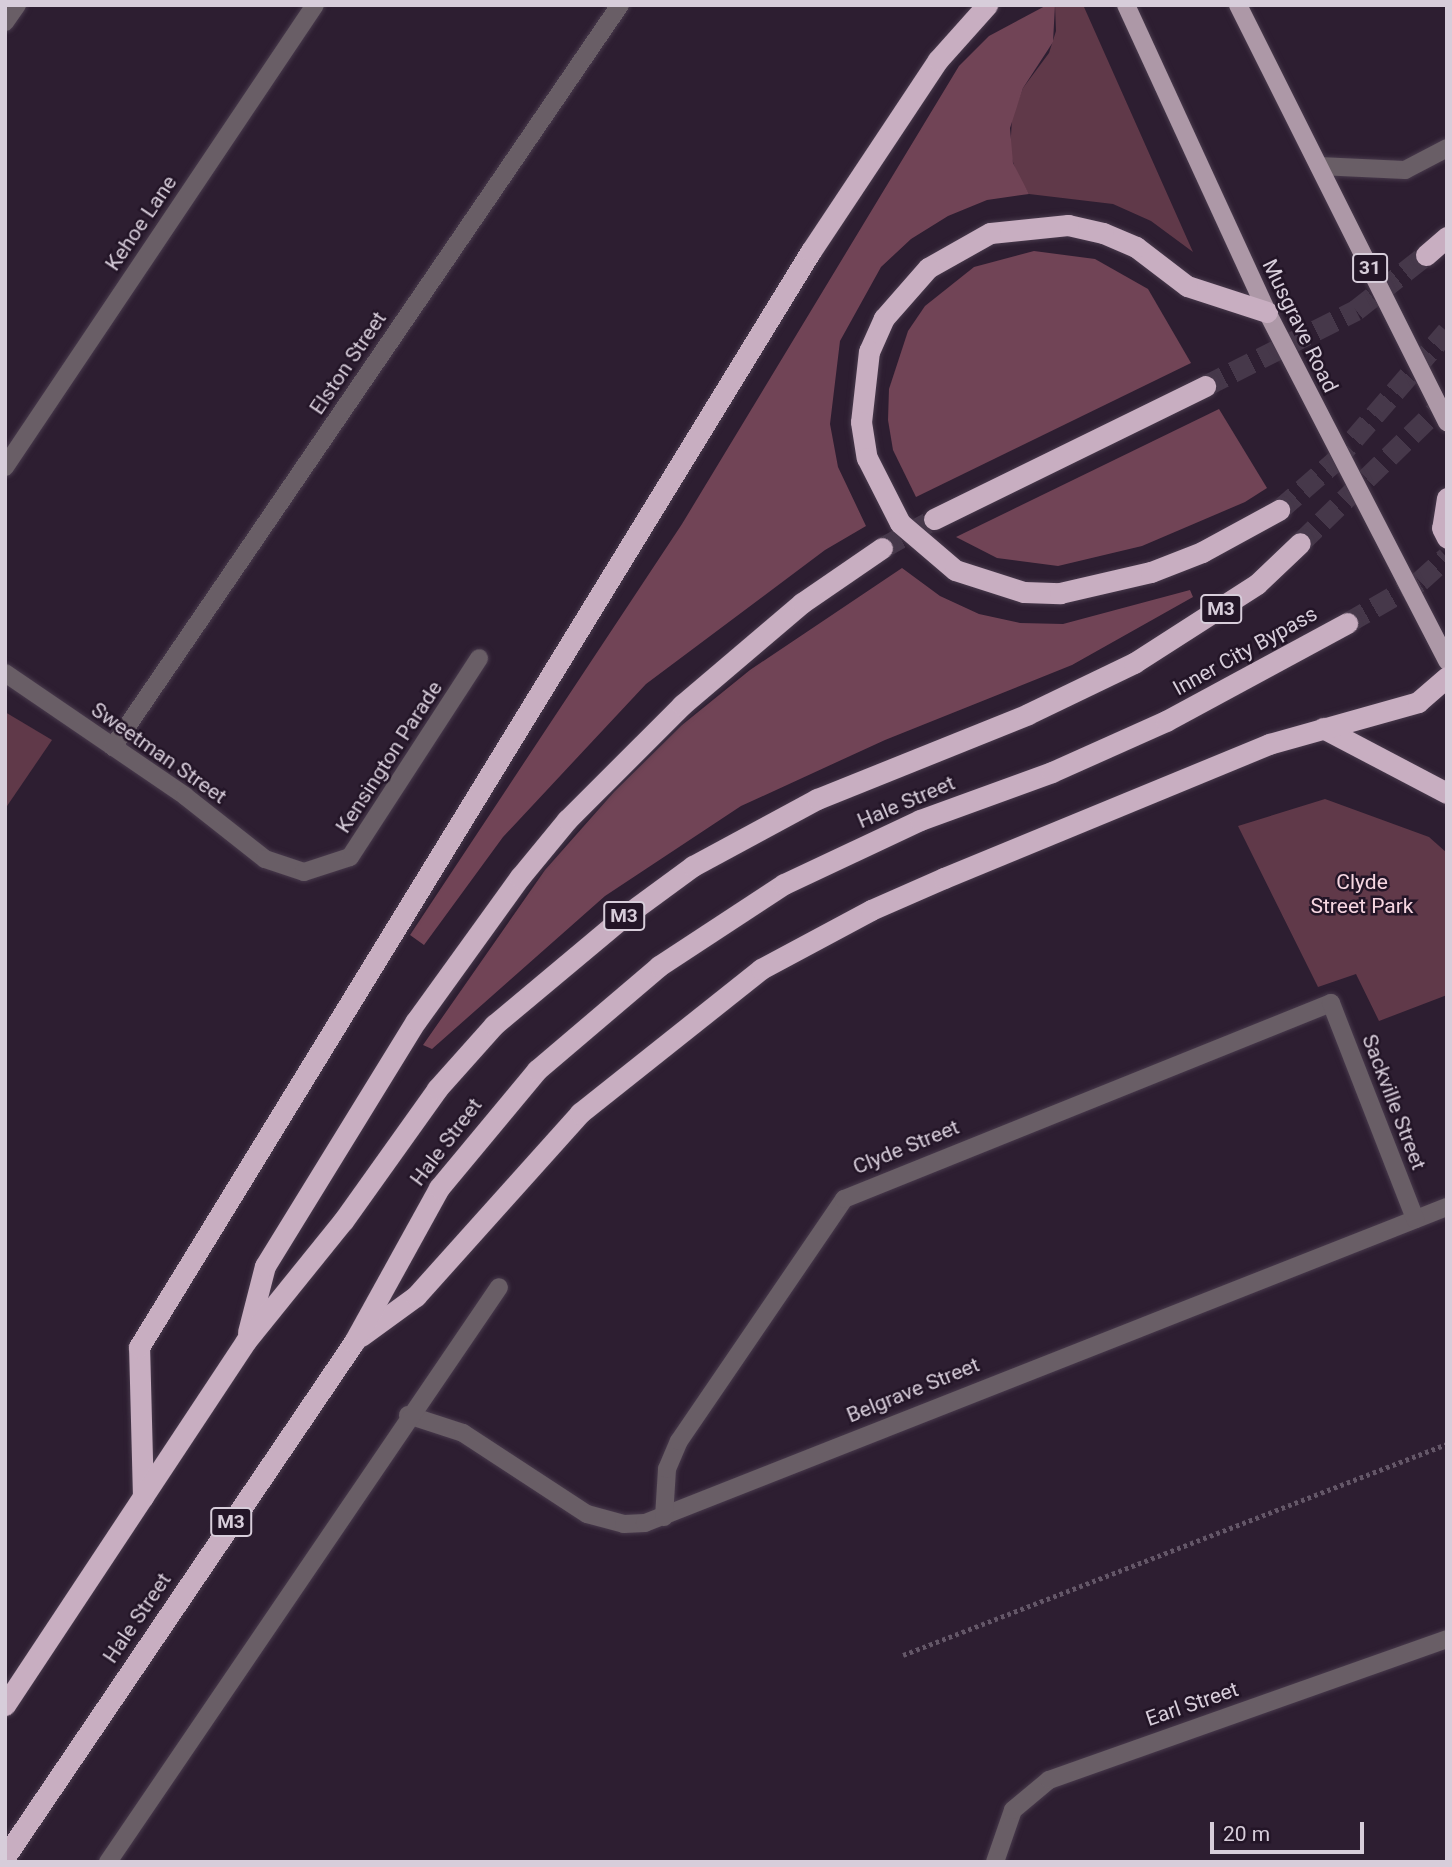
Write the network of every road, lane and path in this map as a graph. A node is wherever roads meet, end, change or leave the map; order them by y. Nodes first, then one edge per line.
1 (17, 5) edge
2 (316, 5) edge
3 (620, 5) edge
4 (988, 5) edge
5 (1126, 5) edge
6 (1238, 5) edge
7 (5, 22) edge
8 (1447, 148) edge
9 (1318, 166) junction
10 (1447, 237) edge
11 (1426, 254) tunnel mouth
12 (1268, 312) junction
13 (1205, 386) tunnel mouth
14 (1447, 423) edge
15 (5, 467) edge
16 (1447, 498) edge
17 (1279, 510) tunnel mouth
18 (934, 519) tunnel mouth
19 (1447, 538) edge
20 (1300, 543) tunnel mouth
21 (882, 548) tunnel mouth
22 (1347, 623) tunnel mouth
23 (479, 658) dead end
24 (1447, 661) edge
25 (1135, 663) joint
26 (5, 673) edge
27 (1447, 677) edge
28 (1167, 721) joint
29 (1323, 728) junction
30 (113, 747) junction
31 (1447, 793) edge
32 (285, 870) joint
33 (1331, 1003) joint
34 (1447, 1207) edge
35 (1415, 1219) junction
36 (499, 1287) dead end
37 (246, 1341) junction
38 (354, 1342) junction
39 (408, 1415) junction
40 (1447, 1444) edge
41 (143, 1497) junction
42 (664, 1517) junction
43 (1447, 1640) edge
44 (903, 1655) dead end
45 (5, 1705) edge
46 (5, 1857) edge
47 (108, 1862) edge
48 (995, 1862) edge

1 - 7 street
2 - 15 street, Kehoe Lane
3 - 30 street, Elston Street
4 - 41 highway
5 - 12 main road, Musgrave Road
6 - 9 main road, 31
8 - 9 street
9 - 14 main road, 31
10 - 11 highway
12 - 17 highway
12 - 24 main road, Musgrave Road
13 - 18 highway
16 - 19 highway
20 - 25 highway, Inner City Bypass / M3
21 - 37 highway
22 - 28 highway, Inner City Bypass / M3
23 - 32 street, Kensington Parade
25 - 37 highway, Hale Street / M3
26 - 30 street, Sweetman Street
27 - 29 highway
28 - 38 highway, Hale Street / M3
29 - 31 highway
29 - 38 highway
30 - 32 street, Sweetman Street
33 - 35 street, Sackville Street
33 - 42 street, Clyde Street
34 - 35 street, Belgrave Street
35 - 42 street, Belgrave Street
36 - 39 street
37 - 41 highway, Hale Street / M3
38 - 46 highway, Hale Street / M3
39 - 42 street, Belgrave Street
39 - 47 street
40 - 44 path
41 - 45 highway, Hale Street / M3
43 - 48 street, Earl Street

